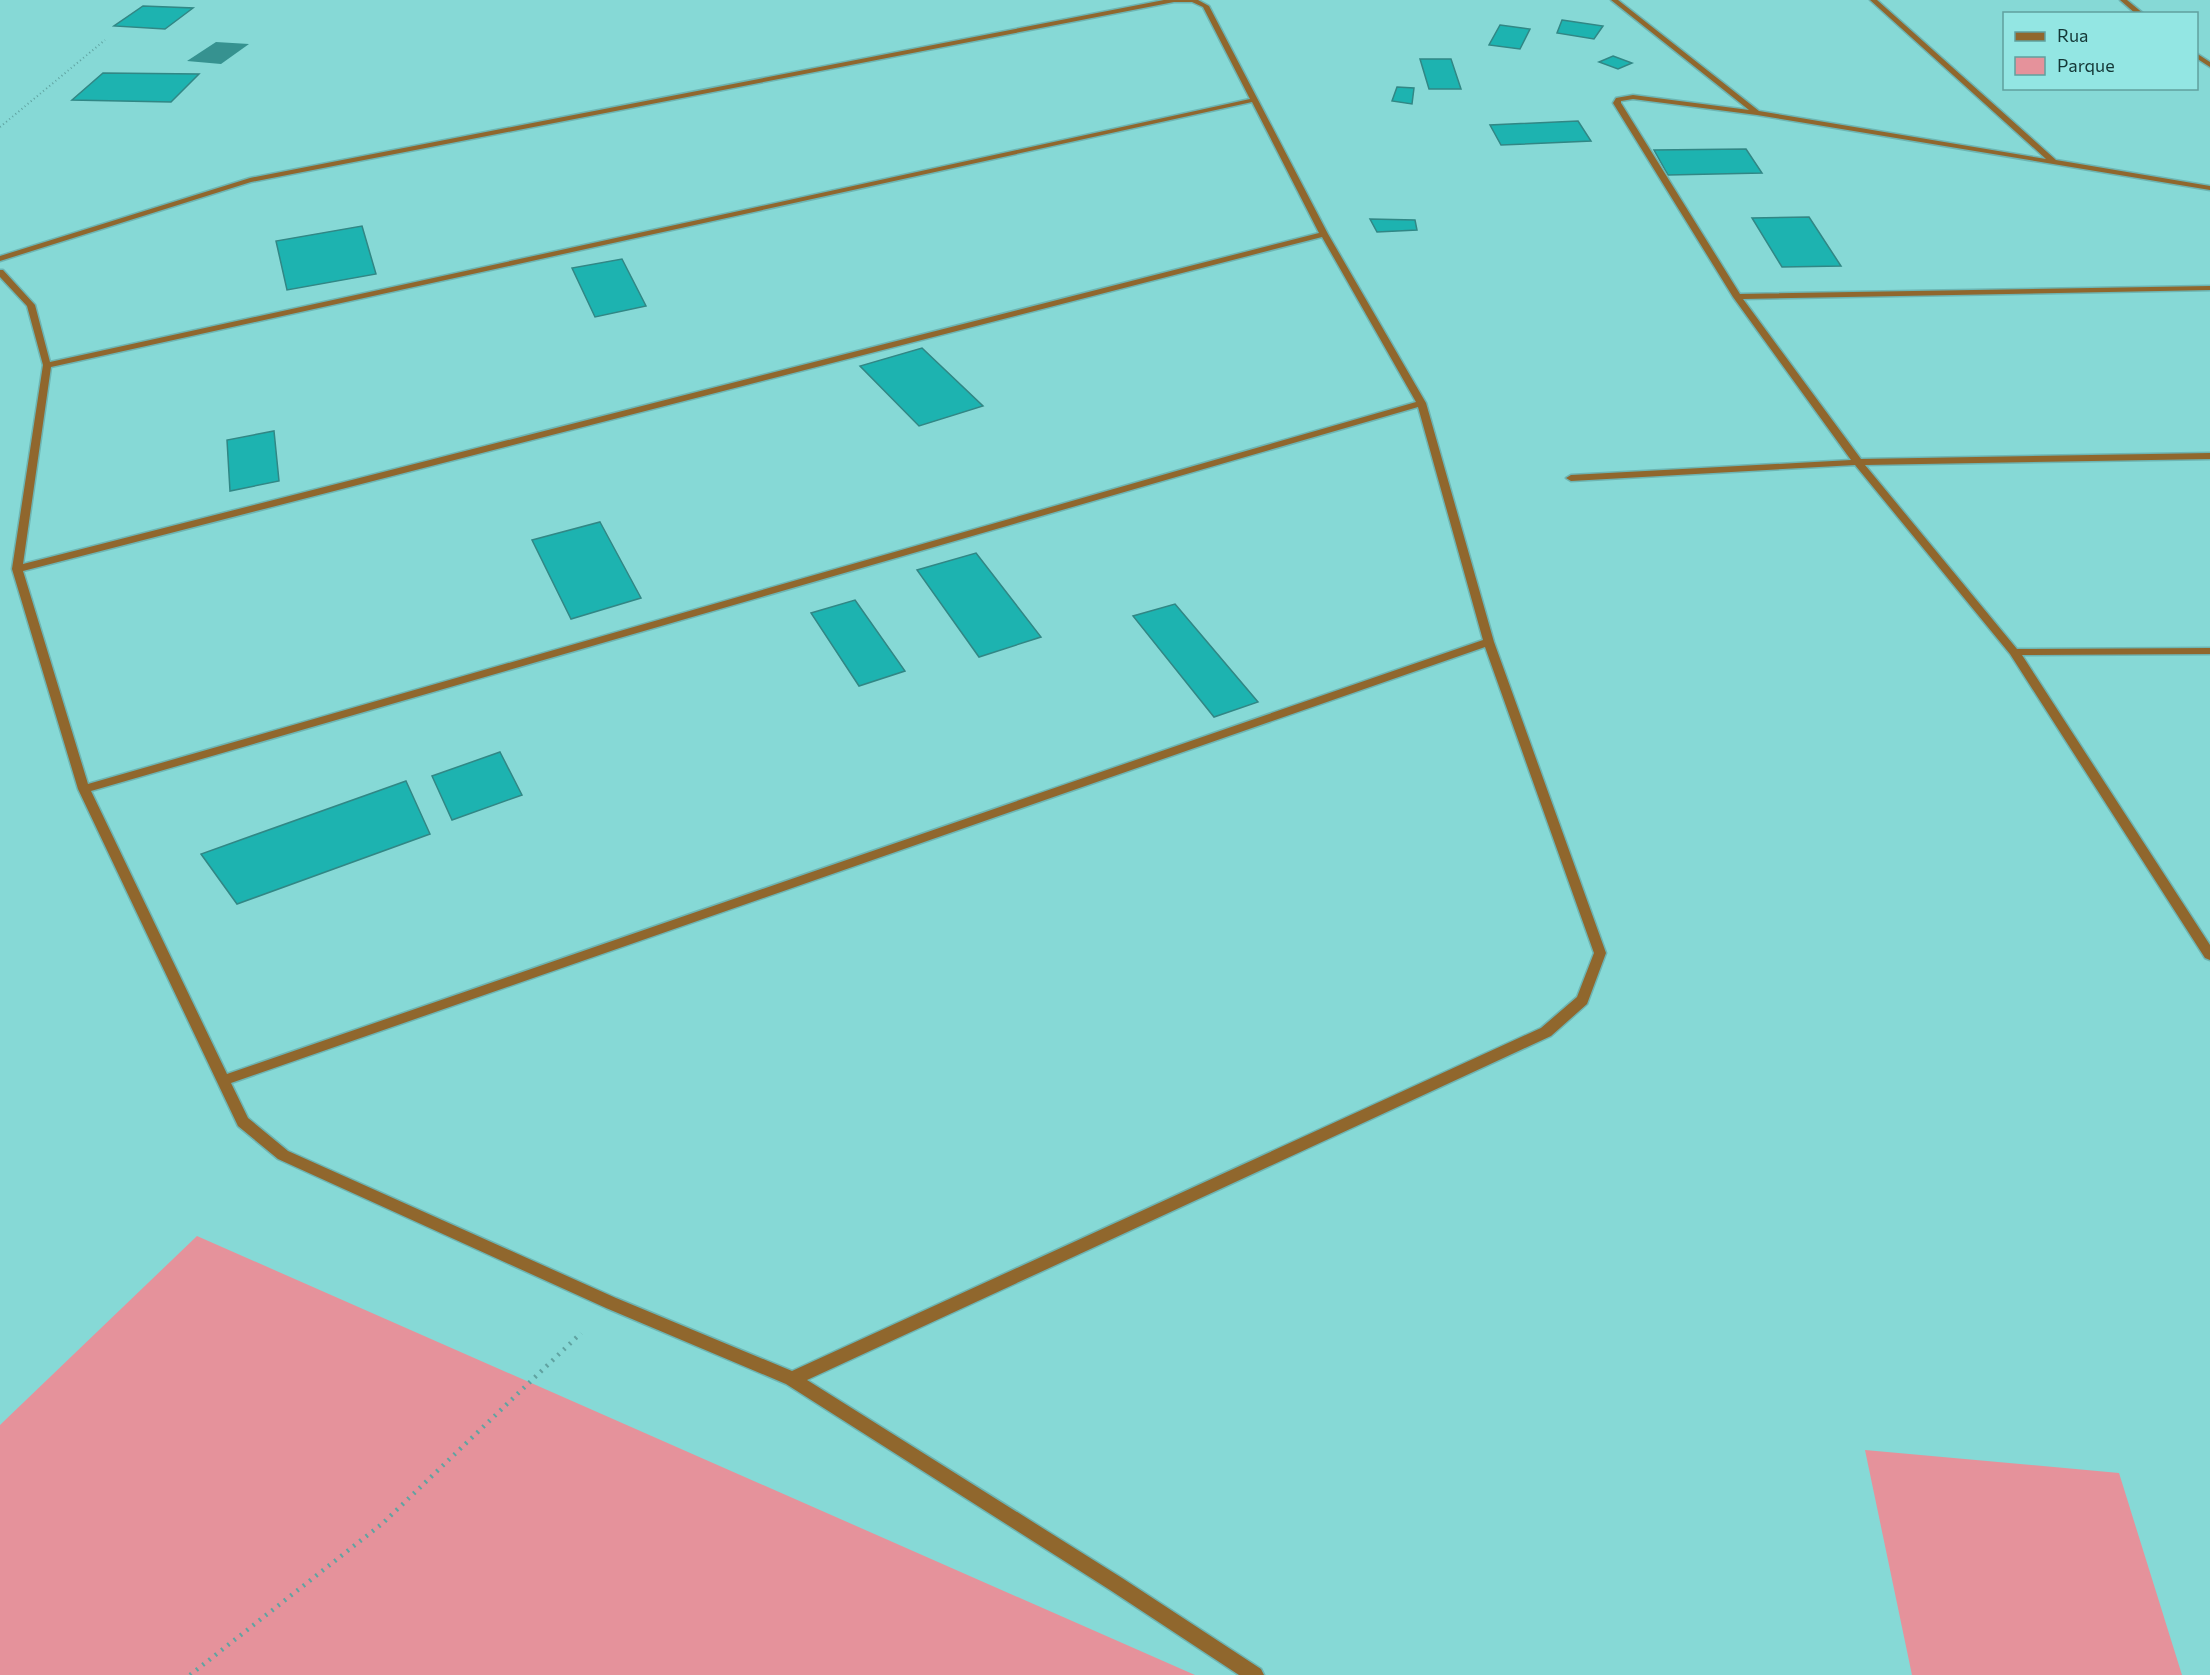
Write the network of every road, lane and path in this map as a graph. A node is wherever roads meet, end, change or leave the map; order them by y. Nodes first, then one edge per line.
1 (1614, 0) edge
2 (1873, 0) edge
3 (2123, 0) edge
4 (2138, 12) edge
5 (105, 40) dead end
6 (1254, 100) junction
7 (1757, 113) junction
8 (0, 127) edge
9 (2054, 162) junction
10 (2210, 188) edge
11 (1324, 234) junction
12 (0, 259) edge
13 (0, 272) edge
14 (2210, 288) edge
15 (1737, 297) junction
16 (47, 365) junction
17 (1421, 403) junction
18 (2210, 456) edge
19 (1858, 462) junction
20 (1571, 478) dead end
21 (17, 569) junction
22 (1489, 642) junction
23 (2210, 651) edge
24 (2014, 652) junction
25 (84, 789) junction
26 (2210, 955) edge
27 (225, 1080) junction
28 (611, 1303) junction
29 (792, 1379) junction
30 (190, 1675) edge
31 (1254, 1675) edge

1 - 7 street
2 - 9 street
3 - 4 street
5 - 8 path
6 - 11 street
6 - 12 street
6 - 16 street
7 - 9 street
7 - 15 street
9 - 10 street
11 - 17 street
11 - 21 street
13 - 16 street
14 - 15 street
15 - 19 street
16 - 21 street
17 - 22 street
17 - 25 street
18 - 19 street
19 - 20 street
19 - 24 street
21 - 25 street
22 - 27 street
22 - 29 street
23 - 24 street
24 - 26 street
25 - 27 street
27 - 28 street
28 - 29 street
28 - 30 path
29 - 31 street

